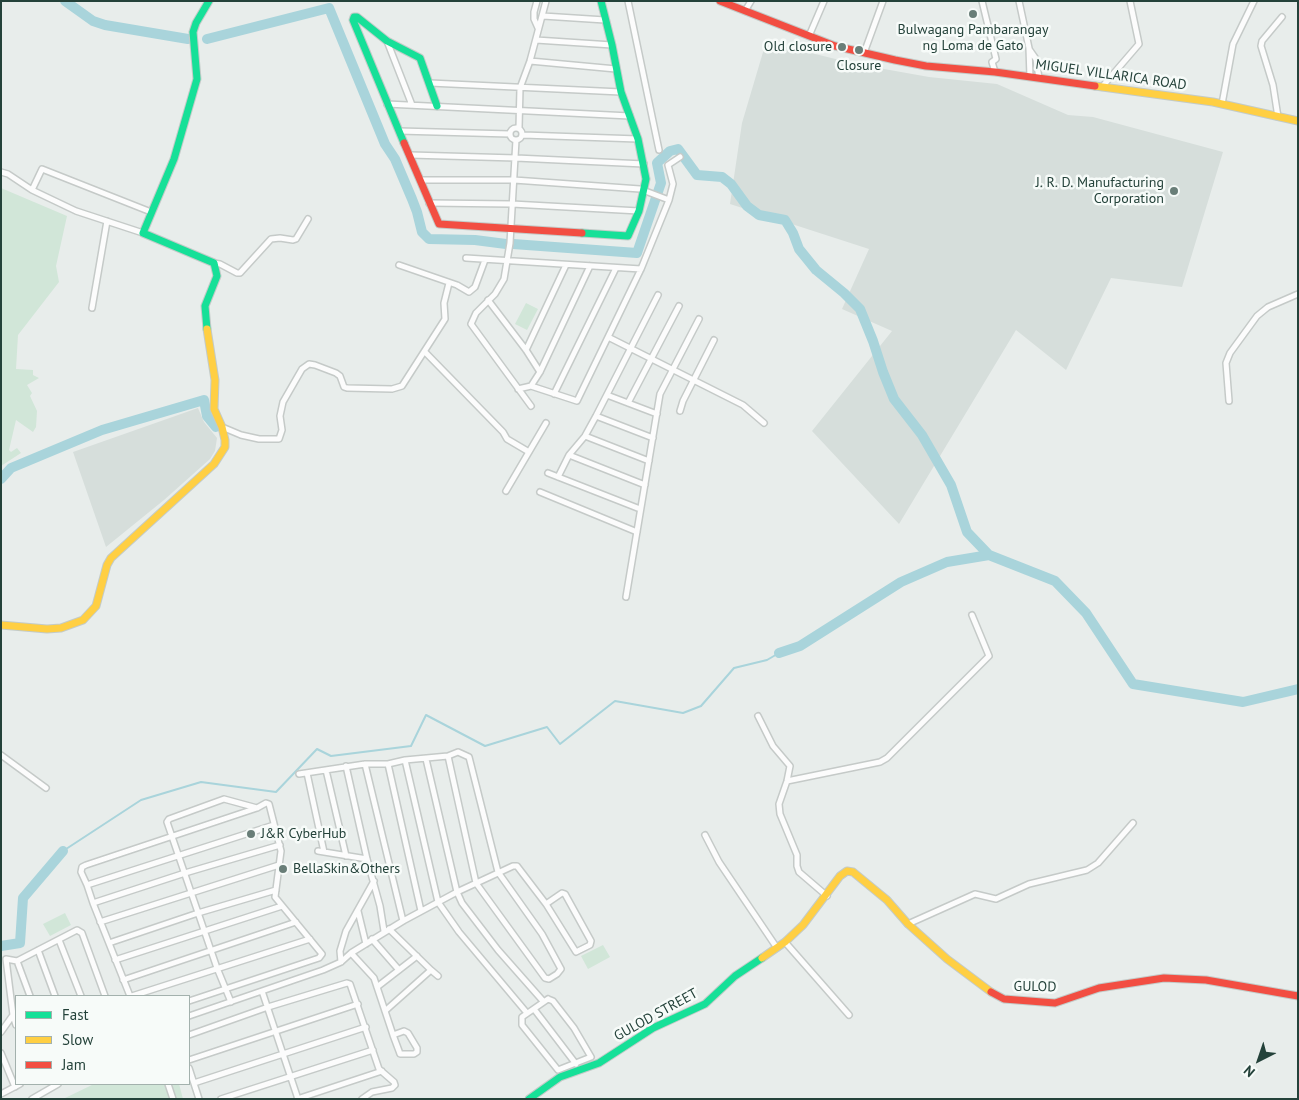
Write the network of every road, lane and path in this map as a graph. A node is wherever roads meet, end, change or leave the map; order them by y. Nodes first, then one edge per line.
1 (209, 1) edge
2 (537, 1) edge
3 (546, 1) edge
4 (601, 1) edge
5 (628, 1) edge
6 (720, 1) edge
7 (751, 1) edge
8 (824, 1) edge
9 (883, 1) edge
10 (982, 1) edge
11 (1019, 1) edge
12 (1130, 1) edge
13 (1254, 1) edge
14 (745, 11) junction
15 (543, 16) junction
16 (1282, 17) dead end
17 (605, 20) junction
18 (538, 28) junction
19 (809, 36) junction
20 (536, 40) junction
21 (387, 41) junction
22 (612, 45) junction
23 (1029, 48) junction
24 (864, 53) junction
25 (530, 62) junction
26 (616, 69) junction
27 (995, 72) junction
28 (1030, 77) junction
29 (1039, 78) junction
30 (430, 83) junction
31 (1102, 86) junction
32 (520, 88) junction
33 (621, 92) junction
34 (387, 104) junction
35 (1222, 104) junction
36 (412, 105) junction
37 (437, 106) junction
38 (519, 111) junction
39 (630, 116) junction
40 (1278, 117) junction
41 (1298, 121) edge
42 (519, 128) junction
43 (399, 131) junction
44 (510, 134) junction
45 (522, 135) junction
46 (638, 139) junction
47 (516, 140) junction
48 (659, 150) dead end
49 (410, 155) junction
50 (680, 157) dead end
51 (516, 158) junction
52 (644, 164) junction
53 (1, 172) edge
54 (421, 180) junction
55 (514, 180) junction
56 (32, 190) junction
57 (645, 191) junction
58 (669, 200) junction
59 (429, 203) junction
60 (512, 204) junction
61 (639, 211) junction
62 (151, 212) junction
63 (308, 219) dead end
64 (107, 220) junction
65 (511, 229) junction
66 (143, 233) junction
67 (466, 258) dead end
68 (485, 260) junction
69 (507, 261) junction
70 (214, 263) junction
71 (399, 265) dead end
72 (566, 265) junction
73 (590, 266) junction
74 (616, 268) junction
75 (641, 269) junction
76 (449, 283) junction
77 (658, 294) dead end
78 (1298, 294) edge
79 (488, 300) junction
80 (679, 306) dead end
81 (92, 308) dead end
82 (699, 319) dead end
83 (608, 337) junction
84 (714, 340) dead end
85 (631, 348) junction
86 (526, 350) junction
87 (425, 352) junction
88 (652, 359) junction
89 (673, 369) junction
90 (540, 372) junction
91 (694, 380) junction
92 (531, 386) junction
93 (518, 389) junction
94 (554, 394) junction
95 (607, 394) junction
96 (1229, 400) dead end
97 (628, 403) junction
98 (531, 406) dead end
99 (680, 411) dead end
100 (657, 414) junction
101 (596, 416) junction
102 (546, 423) dead end
103 (764, 423) dead end
104 (222, 427) junction
105 (585, 436) junction
106 (652, 438) junction
107 (529, 452) junction
108 (569, 455) junction
109 (648, 462) junction
110 (548, 473) dead end
111 (558, 477) junction
112 (644, 485) junction
113 (506, 491) dead end
114 (540, 492) dead end
115 (640, 509) junction
116 (637, 532) junction
117 (626, 597) dead end
118 (972, 615) dead end
119 (1, 625) edge
120 (758, 716) dead end
121 (1, 755) edge
122 (448, 756) junction
123 (426, 759) junction
124 (405, 760) junction
125 (365, 764) junction
126 (388, 764) junction
127 (346, 766) junction
128 (326, 770) junction
129 (307, 773) junction
130 (299, 774) dead end
131 (787, 781) junction
132 (46, 788) dead end
133 (257, 808) junction
134 (1133, 823) dead end
135 (274, 825) junction
136 (705, 835) dead end
137 (172, 836) junction
138 (280, 845) junction
139 (178, 855) junction
140 (346, 856) junction
141 (367, 859) junction
142 (279, 865) junction
143 (498, 872) junction
144 (184, 873) junction
145 (374, 882) junction
146 (476, 883) junction
147 (88, 885) junction
148 (276, 890) junction
149 (456, 892) junction
150 (192, 894) junction
151 (827, 896) junction
152 (438, 902) junction
153 (93, 903) junction
154 (546, 904) junction
155 (282, 906) junction
156 (358, 911) junction
157 (421, 911) junction
158 (198, 913) junction
159 (403, 921) junction
160 (100, 922) junction
161 (296, 922) junction
162 (908, 924) junction
163 (387, 930) junction
164 (204, 931) junction
165 (310, 939) junction
166 (372, 939) junction
167 (59, 940) junction
168 (785, 942) junction
169 (109, 943) junction
170 (366, 944) junction
171 (777, 948) junction
172 (38, 950) junction
173 (211, 950) junction
174 (351, 953) junction
175 (417, 956) junction
176 (115, 960) junction
177 (17, 961) junction
178 (340, 962) junction
179 (217, 968) junction
180 (399, 970) junction
181 (431, 970) junction
182 (438, 976) dead end
183 (123, 980) junction
184 (377, 987) junction
185 (226, 989) junction
186 (262, 991) junction
187 (30, 995) edge
188 (55, 995) edge
189 (80, 995) edge
190 (105, 995) edge
191 (130, 995) edge
192 (134, 995) edge
193 (1298, 996) edge
194 (190, 1001) edge
195 (543, 1001) junction
196 (231, 1002) junction
197 (358, 1004) junction
198 (268, 1007) junction
199 (534, 1009) junction
200 (385, 1011) junction
201 (527, 1013) junction
202 (13, 1015) junction
203 (849, 1015) dead end
204 (190, 1016) edge
205 (15, 1022) edge
206 (366, 1027) junction
207 (277, 1031) junction
208 (1, 1032) edge
209 (190, 1035) edge
210 (393, 1035) junction
211 (373, 1050) junction
212 (1, 1053) edge
213 (283, 1054) junction
214 (190, 1060) edge
215 (576, 1064) junction
216 (190, 1071) edge
217 (382, 1071) junction
218 (291, 1076) junction
219 (194, 1083) junction
220 (18, 1085) edge
221 (57, 1085) edge
222 (168, 1085) edge
223 (14, 1087) junction
224 (1, 1094) edge
225 (42, 1096) edge
226 (32, 1099) edge
227 (173, 1099) edge
228 (199, 1099) edge
229 (221, 1099) edge
230 (298, 1099) edge
231 (362, 1099) edge
232 (529, 1099) edge

1 - 62 street
2 - 18 street
3 - 15 street
4 - 17 street
5 - 48 street
6 - 14 street, MIGUEL VILLARICA ROAD
7 - 14 street
8 - 19 street
9 - 24 street
10 - 27 street
11 - 23 street
12 - 31 street
13 - 35 street
14 - 19 street, MIGUEL VILLARICA ROAD
15 - 17 street
15 - 18 street
16 - 40 street
17 - 22 street
18 - 20 street
19 - 24 street, MIGUEL VILLARICA ROAD
20 - 22 street
20 - 25 street
21 - 30 street
21 - 34 street
21 - 36 street
22 - 26 street
23 - 28 street
23 - 29 street
24 - 27 street, MIGUEL VILLARICA ROAD
25 - 26 street
25 - 32 street
26 - 33 street
27 - 28 street, MIGUEL VILLARICA ROAD
28 - 29 street, MIGUEL VILLARICA ROAD
29 - 31 street, MIGUEL VILLARICA ROAD
30 - 32 street
30 - 37 street
31 - 35 street, MIGUEL VILLARICA ROAD
32 - 33 street
32 - 38 street
33 - 39 street
34 - 36 street
34 - 43 street
35 - 40 street, MIGUEL VILLARICA ROAD
36 - 37 street
37 - 38 street
38 - 39 street
38 - 42 street
39 - 46 street
40 - 41 street, MIGUEL VILLARICA ROAD
42 - 44 street
42 - 45 street
43 - 44 street
43 - 49 street
44 - 47 street
45 - 46 street
45 - 47 street
46 - 52 street
47 - 51 street
49 - 51 street
49 - 54 street
50 - 58 street
51 - 52 street
51 - 55 street
52 - 57 street
53 - 56 street
54 - 55 street
54 - 59 street
55 - 57 street
55 - 60 street
56 - 62 street
56 - 64 street
57 - 58 street
57 - 61 street
58 - 75 street
59 - 60 street
59 - 65 street
60 - 61 street
60 - 65 street
61 - 65 street
62 - 66 street
63 - 70 street
64 - 66 street
64 - 81 street
65 - 69 street
66 - 70 street
67 - 68 street
68 - 69 street
68 - 76 street
69 - 72 street
69 - 79 street
70 - 104 street
71 - 76 street
72 - 73 street
72 - 86 street
73 - 74 street
73 - 90 street
74 - 75 street
74 - 94 street
75 - 83 street
76 - 87 street
77 - 85 street
78 - 96 street
79 - 86 street
79 - 93 street
80 - 88 street
82 - 89 street
83 - 85 street
83 - 94 street
84 - 91 street
85 - 88 street
85 - 95 street
86 - 90 street
87 - 104 street
87 - 107 street
88 - 89 street
88 - 97 street
89 - 91 street
89 - 100 street
90 - 92 street
91 - 99 street
91 - 103 street
92 - 93 street
92 - 94 street
93 - 98 street
95 - 97 street
95 - 101 street
97 - 100 street
100 - 106 street
101 - 105 street
101 - 106 street
102 - 107 street
104 - 119 street
105 - 108 street
105 - 109 street
106 - 109 street
107 - 113 street
108 - 111 street
108 - 112 street
109 - 112 street
110 - 111 street
111 - 115 street
112 - 115 street
114 - 116 street
115 - 116 street
116 - 117 street
118 - 131 street
120 - 131 street
121 - 132 street
122 - 123 street
122 - 143 street
122 - 146 street
123 - 124 street
123 - 149 street
124 - 126 street
124 - 152 street
125 - 126 street
125 - 127 street
125 - 159 street
126 - 157 street
127 - 128 street
127 - 141 street
128 - 129 street
128 - 140 street
129 - 130 street
129 - 140 street
131 - 151 street
133 - 135 street
133 - 137 street
133 - 137 street
134 - 162 street
135 - 138 street
135 - 139 street
136 - 171 street
137 - 139 street
137 - 147 street
138 - 142 street
138 - 144 street
139 - 144 street
139 - 147 street
140 - 141 street
141 - 145 street
142 - 148 street
142 - 150 street
143 - 146 street
143 - 146 street
143 - 154 street
144 - 150 street
144 - 153 street
145 - 156 street
145 - 163 street
146 - 149 street
147 - 153 street
148 - 155 street
148 - 158 street
149 - 152 street
149 - 195 street
150 - 158 street
150 - 160 street
151 - 162 street, GULOD
151 - 168 street, GULOD STREET
152 - 157 street
152 - 201 street
153 - 160 street
154 - 154 street
155 - 161 street
155 - 164 street
156 - 170 street
156 - 178 street
157 - 159 street
158 - 164 street
158 - 169 street
159 - 163 street
160 - 169 street
161 - 165 street
161 - 173 street
162 - 193 street, GULOD
163 - 166 street
163 - 175 street
164 - 173 street
164 - 176 street
165 - 179 street
165 - 185 street
166 - 170 street
166 - 180 street
167 - 172 street
167 - 189 street
167 - 190 street
168 - 171 street, GULOD STREET
168 - 203 street
169 - 176 street
170 - 174 street
171 - 232 street, GULOD STREET
172 - 177 street
172 - 188 street
173 - 179 street
173 - 183 street
174 - 178 street
174 - 184 street
175 - 180 street
175 - 181 street
176 - 183 street
177 - 187 street
177 - 202 street
178 - 186 street
179 - 185 street
179 - 192 street
180 - 184 street
181 - 182 street
181 - 200 street
183 - 191 street
184 - 200 street
185 - 194 street
185 - 196 street
186 - 196 street
186 - 198 street
195 - 199 street
195 - 215 street
196 - 204 street
197 - 198 street
197 - 206 street
197 - 207 street
198 - 207 street
198 - 209 street
199 - 201 street
199 - 215 street
200 - 210 street
201 - 215 street
202 - 205 street
202 - 208 street
206 - 211 street
206 - 213 street
207 - 213 street
207 - 214 street
210 - 210 street
211 - 217 street
211 - 218 street
212 - 223 street
213 - 218 street
213 - 219 street
216 - 219 street
217 - 230 street
217 - 231 street
218 - 229 street
218 - 230 street
219 - 228 street
220 - 223 street
221 - 225 street
222 - 227 street
223 - 224 street
225 - 226 street

